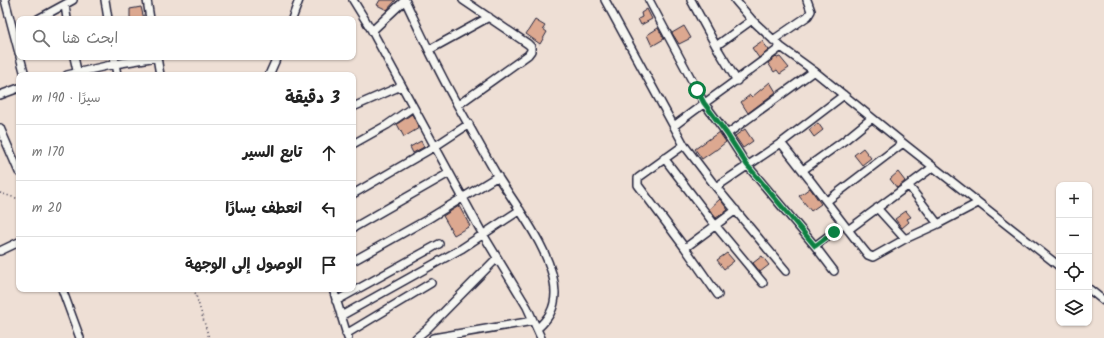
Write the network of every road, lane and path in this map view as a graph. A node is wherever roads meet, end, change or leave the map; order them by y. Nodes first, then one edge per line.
1 (5, 0) edge
2 (73, 0) edge
3 (105, 0) edge
4 (147, 0) edge
5 (299, 0) edge
6 (353, 0) edge
7 (405, 0) edge
8 (464, 0) edge
9 (605, 0) edge
10 (649, 0) edge
11 (691, 0) edge
12 (734, 0) edge
13 (807, 0) edge
14 (65, 5) junction
15 (44, 16) edge
16 (67, 16) edge
17 (108, 16) edge
18 (150, 16) edge
19 (293, 16) edge
20 (489, 17) junction
21 (752, 20) junction
22 (16, 31) edge
23 (372, 31) junction
24 (773, 40) junction
25 (716, 46) junction
26 (781, 47) junction
27 (429, 50) junction
28 (21, 60) edge
29 (75, 60) edge
30 (125, 60) edge
31 (157, 60) edge
32 (275, 60) edge
33 (115, 61) edge
34 (814, 71) junction
35 (24, 72) edge
36 (78, 72) edge
37 (84, 72) edge
38 (117, 72) edge
39 (159, 72) edge
40 (270, 72) edge
41 (737, 81) junction
42 (401, 86) junction
43 (16, 89) edge
44 (0, 95) edge
45 (844, 95) junction
46 (704, 103) junction
47 (458, 105) junction
48 (356, 106) edge
49 (413, 107) junction
50 (872, 118) junction
51 (469, 124) junction
52 (674, 126) junction
53 (0, 128) edge
54 (727, 134) junction
55 (356, 142) edge
56 (782, 143) junction
57 (903, 143) junction
58 (684, 144) junction
59 (434, 147) junction
60 (664, 158) junction
61 (16, 165) edge
62 (747, 165) junction
63 (933, 167) junction
64 (803, 170) junction
65 (449, 173) junction
66 (498, 176) junction
67 (908, 186) junction
68 (716, 187) junction
69 (356, 192) edge
70 (0, 193) edge
71 (16, 198) edge
72 (462, 198) junction
73 (827, 201) junction
74 (978, 203) junction
75 (877, 208) junction
76 (520, 210) junction
77 (736, 210) junction
78 (938, 224) junction
79 (715, 225) junction
80 (356, 226) edge
81 (845, 228) junction
82 (483, 234) junction
83 (905, 239) junction
84 (16, 243) edge
85 (439, 244) dead end
86 (815, 246) junction
87 (685, 248) junction
88 (0, 251) edge
89 (497, 258) junction
90 (356, 259) edge
91 (1056, 264) edge
92 (786, 271) dead end
93 (834, 271) dead end
94 (431, 283) dead end
95 (763, 283) dead end
96 (356, 290) edge
97 (1090, 290) edge
98 (63, 292) edge
99 (195, 292) edge
100 (333, 292) edge
101 (352, 292) edge
102 (718, 295) dead end
103 (336, 301) junction
104 (1104, 301) edge
105 (341, 316) junction
106 (533, 321) junction
107 (536, 329) junction
108 (464, 335) edge
109 (347, 336) edge
110 (80, 338) edge
111 (209, 338) edge
112 (416, 338) edge
113 (433, 338) edge
114 (540, 338) edge

1 - 22 street
2 - 14 street
3 - 17 street
4 - 18 street
5 - 19 street
6 - 23 street
7 - 23 street
7 - 27 street
8 - 20 street
9 - 52 street
10 - 46 street
11 - 25 street
12 - 21 street
13 - 24 street
14 - 15 street
14 - 16 street
20 - 27 street
20 - 47 street
21 - 24 street
21 - 25 street
23 - 42 street
24 - 26 street
25 - 41 street
26 - 34 street
26 - 41 street
27 - 47 street
28 - 35 street
29 - 36 street
30 - 33 street
31 - 39 street
32 - 40 street
33 - 37 street
33 - 38 street
34 - 45 street
34 - 54 street
41 - 46 street
42 - 48 street
42 - 49 street
43 - 44 street
45 - 50 street
45 - 56 street
46 - 52 street
46 - 54 street
47 - 51 street
49 - 55 street
49 - 59 street
50 - 57 street
50 - 64 street
51 - 59 street
51 - 66 street
52 - 58 street
53 - 61 street
54 - 62 street
56 - 62 street
56 - 64 street
57 - 63 street
57 - 73 street
58 - 60 street
58 - 68 street
59 - 65 street
59 - 69 street
60 - 79 street
60 - 87 street
62 - 68 street
62 - 86 street
63 - 67 street
63 - 74 street
64 - 73 street
65 - 72 street
65 - 80 street
66 - 72 street
66 - 76 street
67 - 75 street
67 - 78 street
68 - 77 street
70 - 71 path
72 - 82 street
72 - 90 street
73 - 81 street
74 - 78 street
74 - 91 street
75 - 81 street
75 - 83 street
76 - 82 street
76 - 107 street
77 - 79 street
77 - 92 street
78 - 83 street
79 - 87 street
79 - 95 street
81 - 83 street
81 - 86 street
82 - 89 street
82 - 105 street
84 - 88 street
85 - 96 street
86 - 93 street
87 - 102 street
89 - 106 street
89 - 112 street
94 - 109 street
97 - 104 street
98 - 110 street
99 - 111 path
100 - 103 street
101 - 103 street
103 - 105 street
105 - 109 street
106 - 107 street
106 - 108 street
107 - 114 street
108 - 113 street

